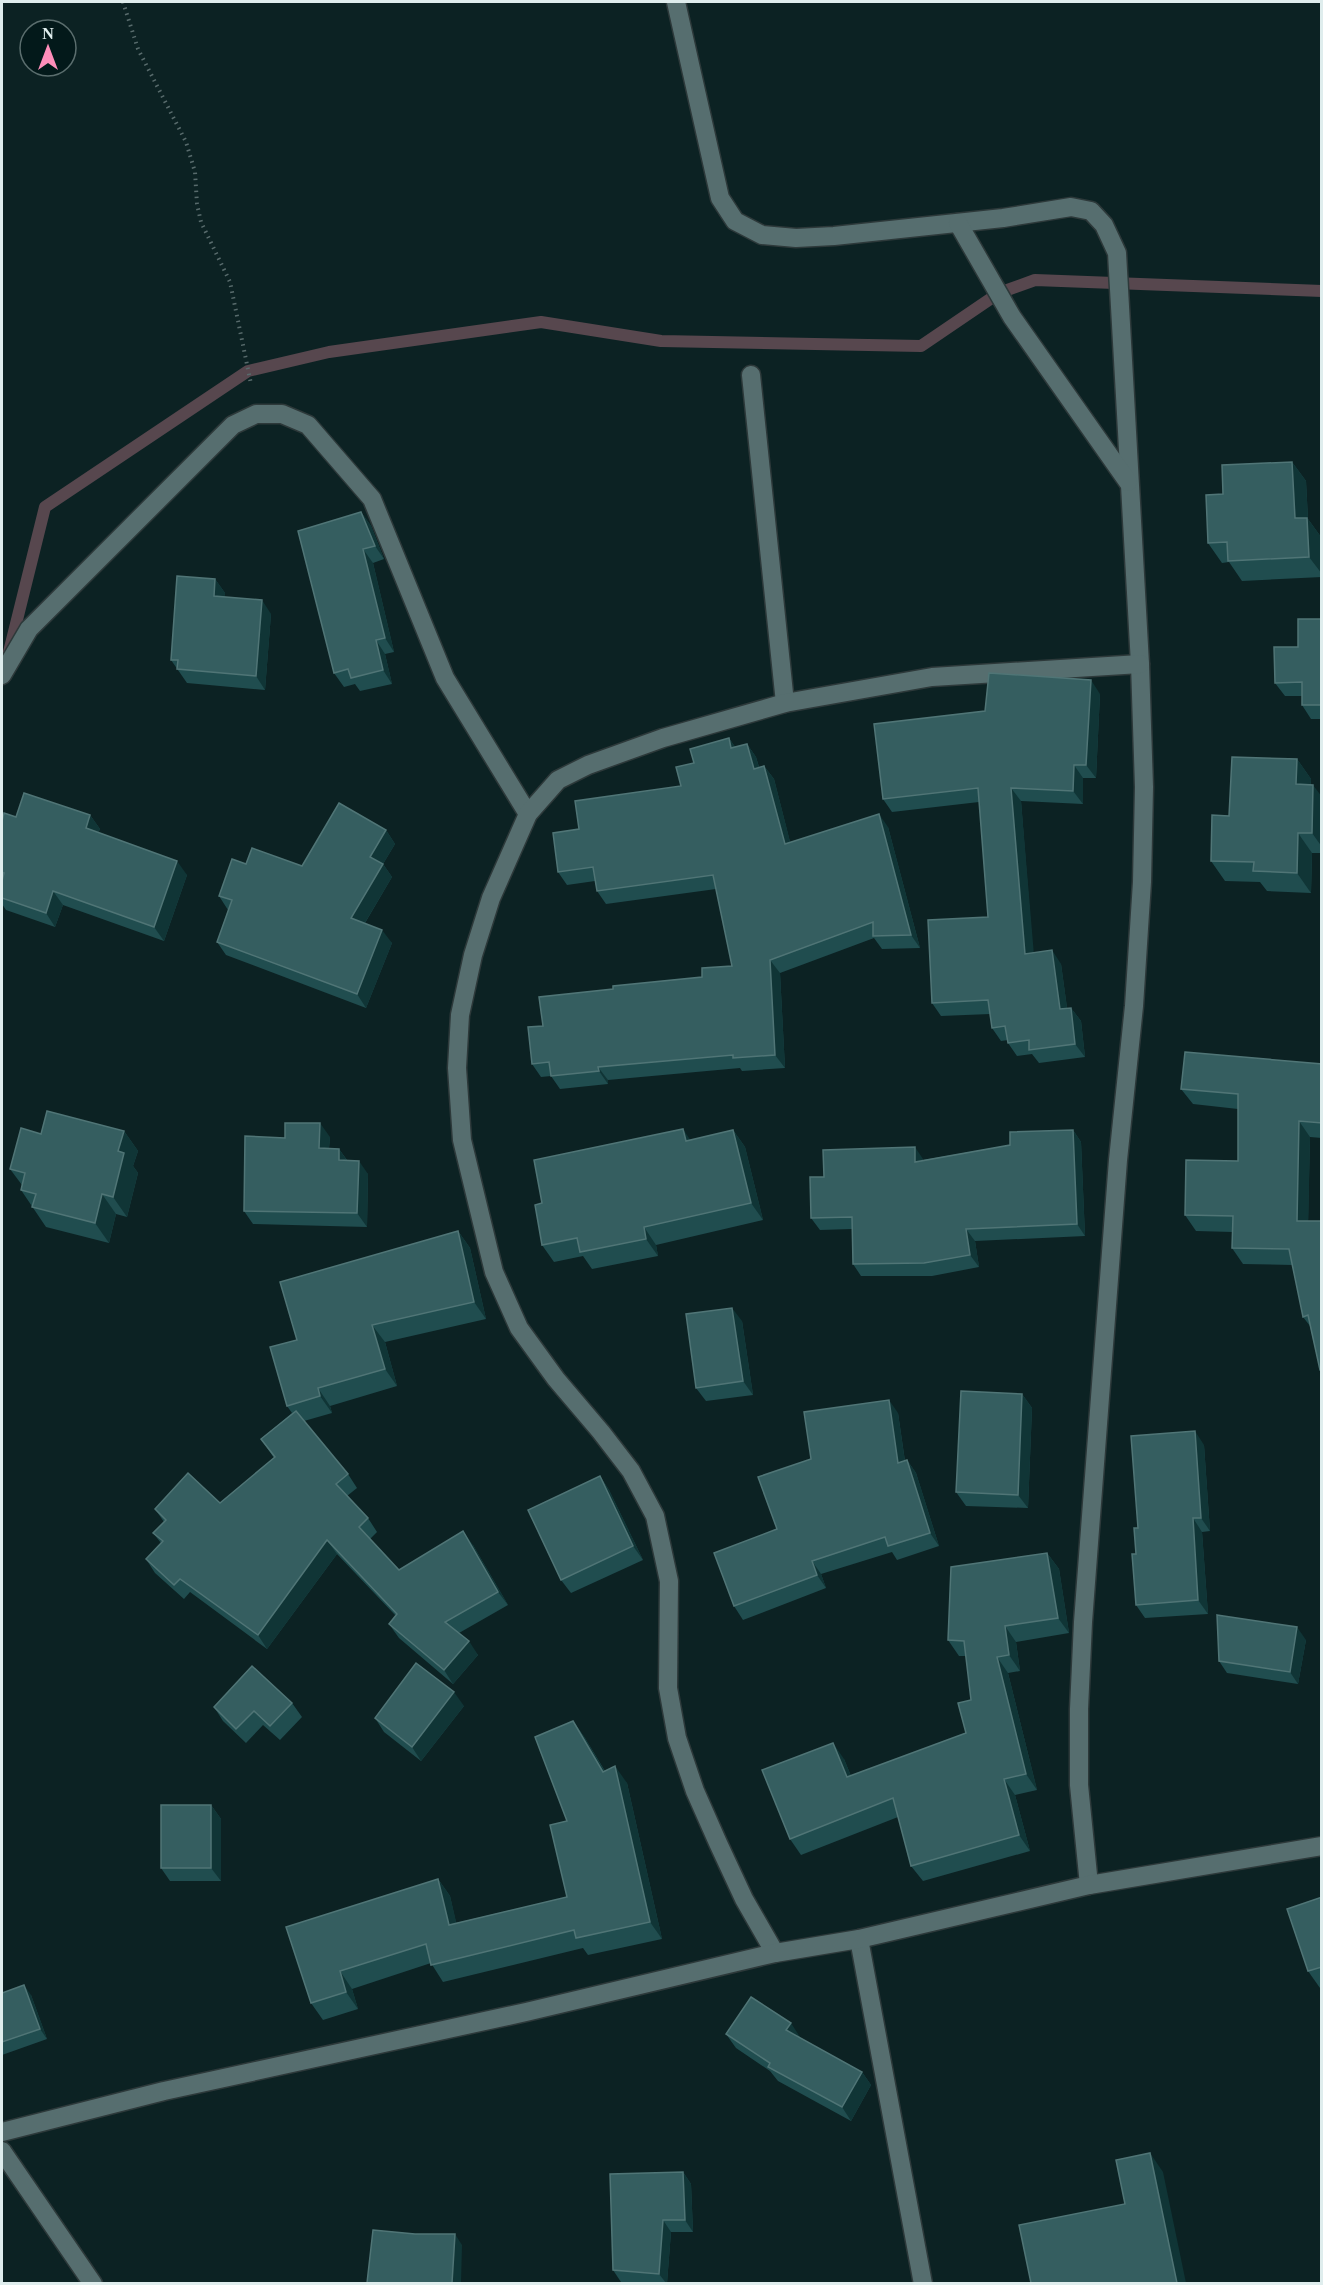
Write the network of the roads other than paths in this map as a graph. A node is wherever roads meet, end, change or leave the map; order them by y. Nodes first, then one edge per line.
1 (676, 2) edge
2 (958, 223) junction
3 (751, 375) dead end
4 (1129, 483) junction
5 (1140, 664) junction
6 (2, 675) edge
7 (785, 703) junction
8 (528, 814) junction
9 (1322, 1846) edge
10 (1089, 1885) junction
11 (859, 1940) junction
12 (775, 1953) junction
13 (2, 2132) edge
14 (2, 2151) edge
15 (93, 2283) edge
16 (923, 2283) edge

1 - 2 street
2 - 4 street
2 - 4 street
3 - 7 street
4 - 5 street
5 - 7 street
5 - 10 street
6 - 8 street
7 - 8 street
8 - 12 street
9 - 10 street
10 - 11 street
11 - 12 street
11 - 16 street
12 - 13 street
14 - 15 street

